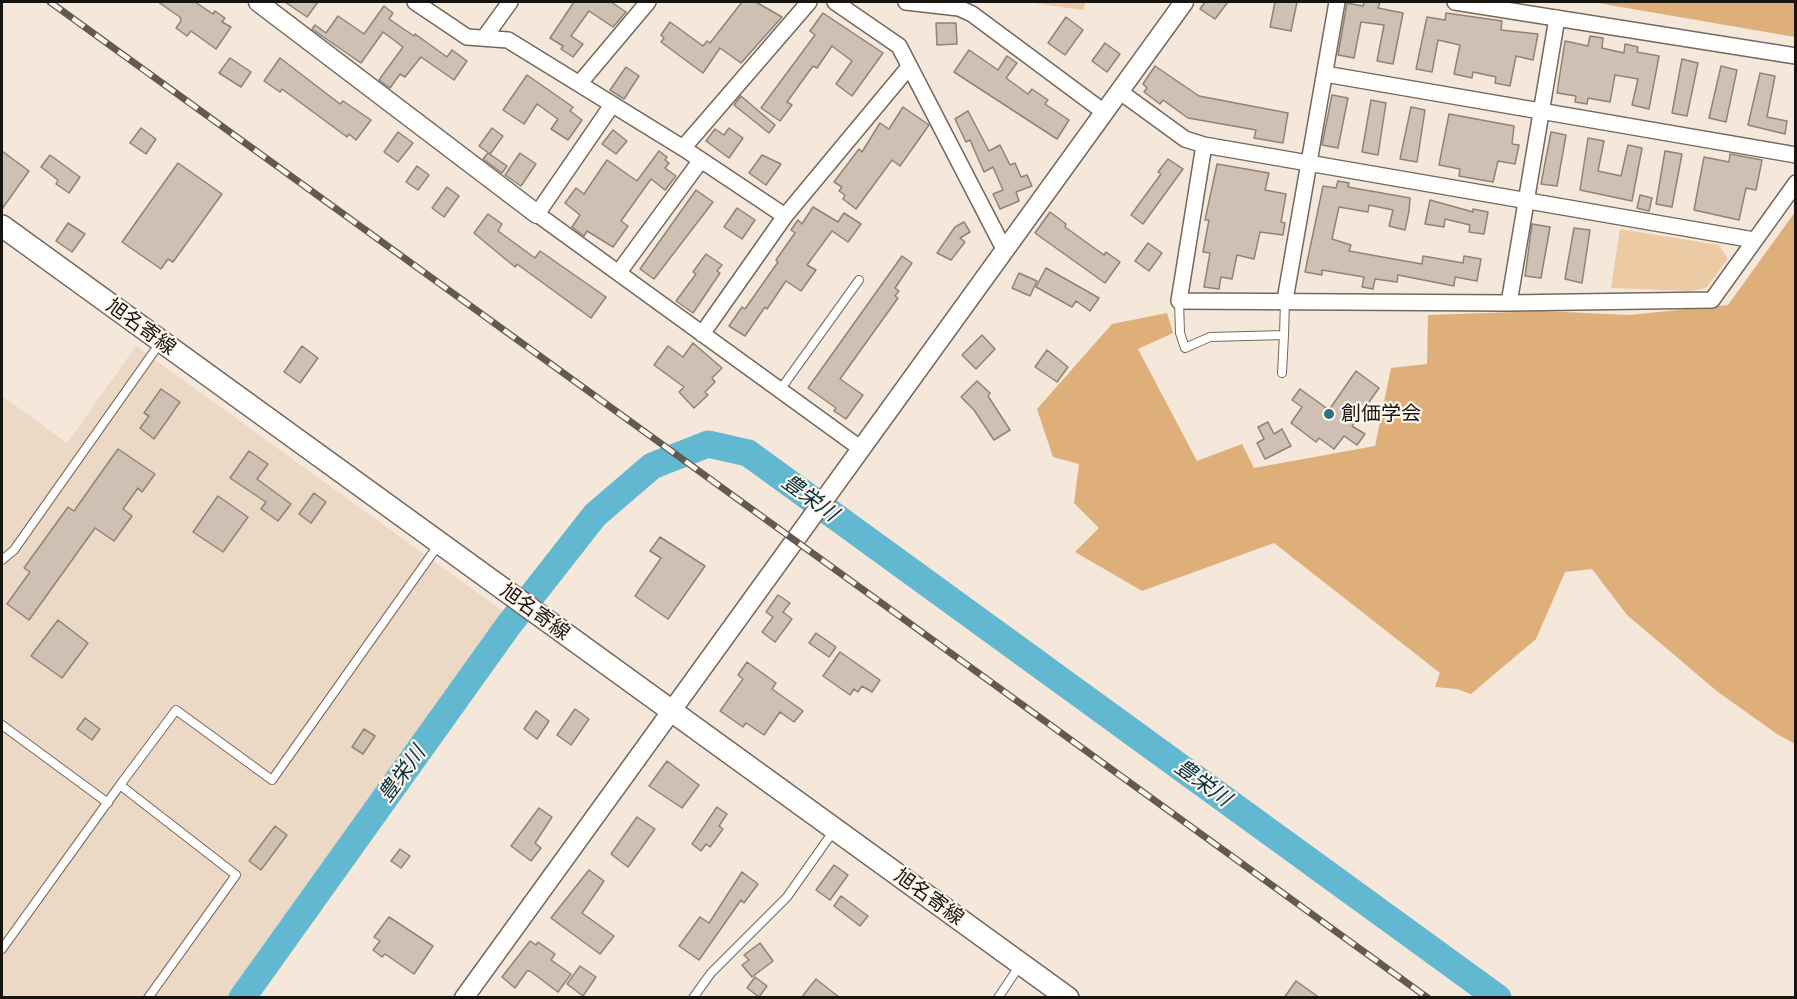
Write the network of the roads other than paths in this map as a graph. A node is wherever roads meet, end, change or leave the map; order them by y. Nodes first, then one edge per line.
1 (258, 2) edge
2 (415, 2) edge
3 (510, 2) edge
4 (648, 2) edge
5 (808, 2) edge
6 (835, 2) edge
7 (906, 2) edge
8 (1184, 2) edge
9 (1337, 2) edge
10 (1455, 2) edge
11 (1557, 18) junction
12 (484, 38) junction
13 (1796, 56) edge
14 (909, 68) junction
15 (1325, 74) junction
16 (579, 84) junction
17 (1119, 91) junction
18 (612, 105) junction
19 (1541, 110) junction
20 (1104, 112) junction
21 (1204, 145) junction
22 (683, 148) junction
23 (1796, 155) edge
24 (701, 160) junction
25 (1309, 163) junction
26 (1796, 183) edge
27 (1528, 201) junction
28 (537, 213) junction
29 (785, 216) junction
30 (2, 226) edge
31 (1754, 240) junction
32 (1004, 249) junction
33 (619, 272) junction
34 (860, 280) dead end
35 (1285, 300) junction
36 (1179, 301) junction
37 (1509, 303) junction
38 (702, 334) junction
39 (1284, 335) junction
40 (161, 342) junction
41 (1282, 374) dead end
42 (780, 390) junction
43 (860, 448) junction
44 (440, 543) junction
45 (2, 560) edge
46 (671, 710) junction
47 (2, 724) edge
48 (120, 785) junction
49 (108, 803) junction
50 (835, 829) junction
51 (2, 949) edge
52 (1021, 964) junction
53 (148, 998) edge
54 (464, 998) edge
55 (693, 998) edge
56 (998, 998) edge
57 (1068, 998) edge

1 - 28 street
2 - 12 street
3 - 12 street
4 - 16 street
5 - 22 street
6 - 14 street
7 - 20 street
8 - 17 street
9 - 15 street
10 - 11 street
11 - 13 street
11 - 19 street
12 - 16 street
14 - 29 street
14 - 32 street
15 - 19 street
15 - 25 street
16 - 18 street
17 - 20 street
17 - 21 street
18 - 22 street
18 - 28 street
19 - 23 street
19 - 27 street
20 - 32 street
21 - 25 street
21 - 36 street
22 - 24 street
24 - 29 street
24 - 33 street
25 - 27 street
25 - 35 street
26 - 31 street
27 - 31 street
27 - 37 street
28 - 33 street
29 - 38 street
30 - 40 main road, 旭名寄線
31 - 37 street
32 - 43 street
33 - 38 street
34 - 42 lane
35 - 36 street
35 - 37 street
35 - 39 lane
36 - 39 lane
38 - 42 street
39 - 41 lane
40 - 44 main road, 旭名寄線
40 - 45 lane
42 - 43 street
43 - 46 street
44 - 46 main road, 旭名寄線
44 - 48 lane
46 - 50 main road, 旭名寄線
46 - 54 street
47 - 49 lane
48 - 49 lane
48 - 53 lane
49 - 51 lane
50 - 52 main road, 旭名寄線
50 - 55 lane
52 - 56 lane
52 - 57 main road, 旭名寄線

